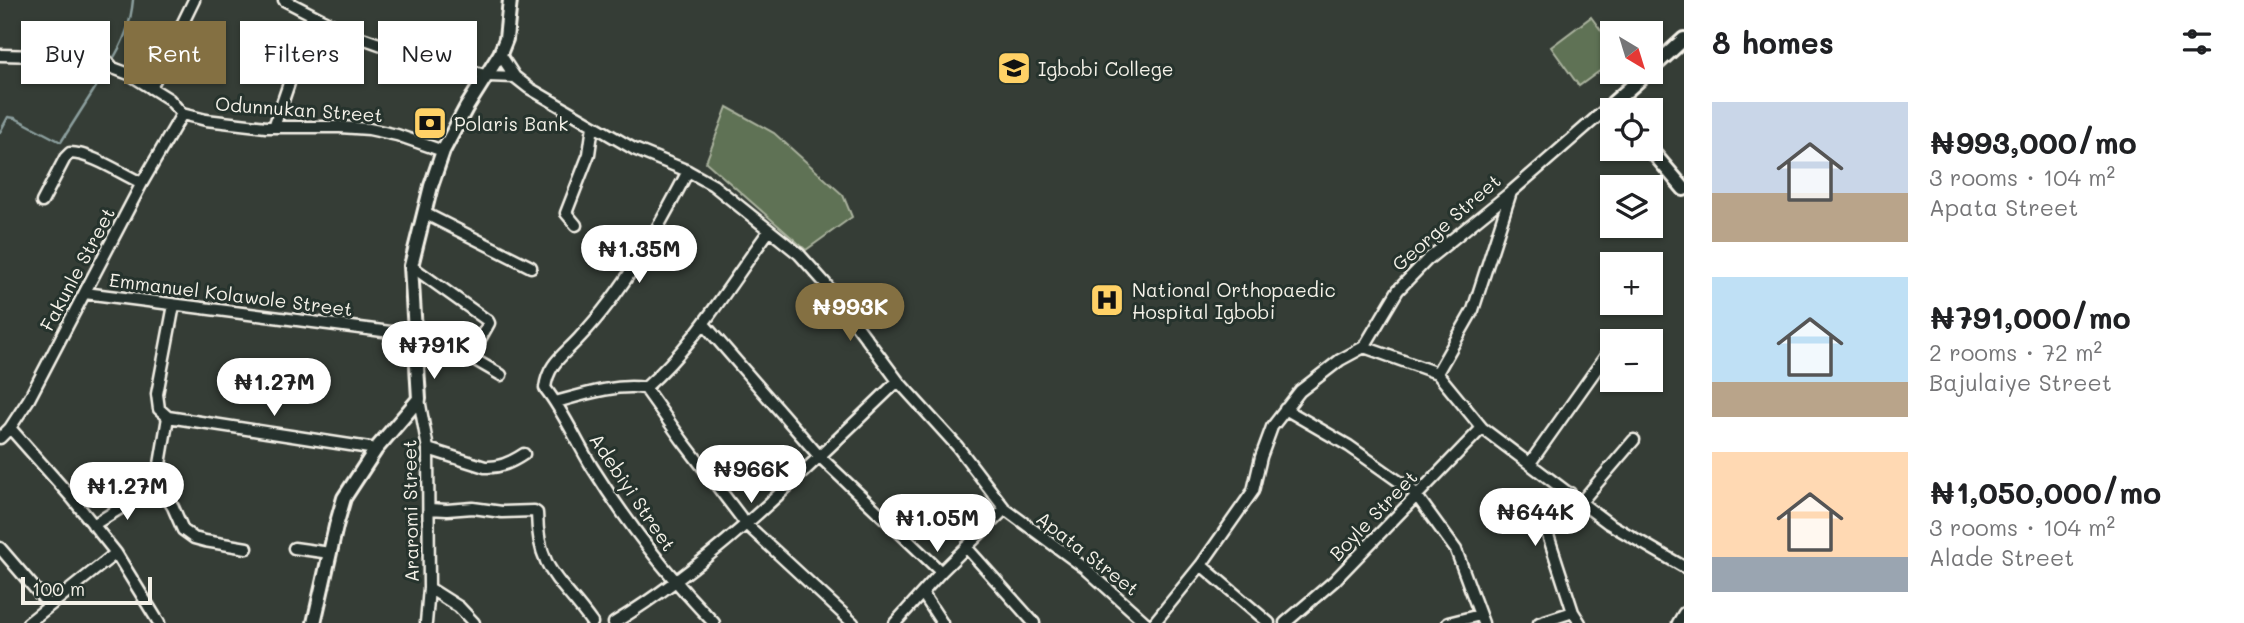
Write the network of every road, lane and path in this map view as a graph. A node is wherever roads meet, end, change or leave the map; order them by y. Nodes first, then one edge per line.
1 (194, 0) edge
2 (284, 0) edge
3 (510, 0) edge
4 (312, 16) junction
5 (1684, 39) edge
6 (500, 54) junction
7 (0, 55) edge
8 (1663, 58) edge
9 (488, 76) junction
10 (515, 77) junction
11 (1637, 84) edge
12 (151, 88) junction
13 (1624, 98) edge
14 (182, 114) junction
15 (1600, 120) edge
16 (593, 126) junction
17 (274, 127) junction
18 (443, 151) junction
19 (1660, 161) edge
20 (692, 173) junction
21 (142, 183) junction
22 (1684, 190) edge
23 (1511, 192) junction
24 (42, 202) dead end
25 (424, 212) junction
26 (576, 225) dead end
27 (769, 230) junction
28 (411, 267) junction
29 (531, 267) dead end
30 (85, 293) junction
31 (174, 304) junction
32 (704, 324) junction
33 (414, 335) junction
34 (1364, 347) junction
35 (1600, 364) edge
36 (1437, 373) junction
37 (501, 375) dead end
38 (898, 382) junction
39 (645, 388) junction
40 (419, 399) junction
41 (556, 402) junction
42 (1285, 409) junction
43 (167, 417) junction
44 (10, 428) junction
45 (1482, 428) junction
46 (0, 438) edge
47 (1634, 440) dead end
48 (376, 449) junction
49 (428, 449) junction
50 (524, 454) dead end
51 (819, 456) junction
52 (1530, 463) junction
53 (145, 493) dead end
54 (1570, 493) junction
55 (1416, 496) junction
56 (1581, 502) junction
57 (429, 509) junction
58 (1005, 509) junction
59 (746, 524) junction
60 (93, 525) junction
61 (966, 547) junction
62 (0, 548) edge
63 (247, 548) dead end
64 (293, 548) dead end
65 (116, 553) junction
66 (330, 553) junction
67 (1201, 565) junction
68 (1684, 567) edge
69 (941, 572) junction
70 (674, 582) junction
71 (429, 588) junction
72 (923, 594) junction
73 (49, 605) junction
74 (1573, 612) junction
75 (1684, 613) edge
76 (1482, 619) edge
77 (28, 623) edge
78 (159, 623) edge
79 (314, 623) edge
80 (426, 623) edge
81 (474, 623) edge
82 (592, 623) edge
83 (614, 623) edge
84 (713, 623) edge
85 (853, 623) edge
86 (895, 623) edge
87 (942, 623) edge
88 (1034, 623) edge
89 (1146, 623) edge
90 (1154, 623) edge
91 (1269, 623) edge
92 (1285, 623) edge
93 (1448, 623) edge
94 (1539, 623) edge
95 (1580, 623) edge
96 (1678, 623) edge

1 - 12 street
2 - 4 street
3 - 6 street
4 - 9 street
4 - 17 street
5 - 8 street, George Street
6 - 9 street
6 - 10 street
7 - 12 street, Odunnukan Street
9 - 10 street
9 - 18 street
10 - 16 street, Apata Street
11 - 13 street, George Street
12 - 14 street, Odunnukan Street
14 - 17 street, Odunnukan Street
14 - 21 street, Fakunle Street
15 - 23 street, George Street
16 - 20 street, Apata Street
16 - 26 street
17 - 18 street, Odunnukan Street
18 - 25 street
19 - 22 street
20 - 27 street, Apata Street
20 - 41 street, Adebiyi Street
21 - 24 street
21 - 30 street, Fakunle Street
23 - 34 street, George Street
23 - 36 street
25 - 28 street
25 - 29 street
27 - 32 street
27 - 38 street, Apata Street
28 - 33 street
28 - 37 street
30 - 31 street, Emmanuel Kolawole Street
30 - 44 street, Fakunle Street
31 - 33 street, Emmanuel Kolawole Street
31 - 43 street
32 - 39 street
32 - 51 street
33 - 40 street
34 - 36 street
34 - 42 street, George Street
35 - 52 street
36 - 45 street
38 - 51 street
38 - 58 street, Apata Street
39 - 41 street
39 - 59 street
40 - 48 street
40 - 49 street, Araromi Street
41 - 70 street, Adebiyi Street
42 - 55 street
42 - 67 street, George Street
43 - 48 street
43 - 63 street
44 - 46 street, Fakunle Street
44 - 60 street
45 - 52 street
45 - 55 street, Boyle Street
47 - 56 street
48 - 66 street
49 - 50 street
49 - 57 street, Araromi Street
51 - 59 street
51 - 69 street
52 - 54 street
53 - 60 street
54 - 56 street
54 - 74 street
55 - 76 street
55 - 92 street, Boyle Street
56 - 68 street
57 - 71 street, Araromi Street
57 - 82 street
58 - 61 street
58 - 89 street, Apata Street
59 - 70 street
59 - 85 street
60 - 65 street
61 - 69 street
61 - 88 street
62 - 73 street
64 - 66 street
65 - 73 street
65 - 78 street
66 - 79 street
67 - 90 street, George Street
67 - 91 street
69 - 72 street
70 - 83 street
70 - 84 street, Adebiyi Street
71 - 80 street, Araromi Street
71 - 81 street
72 - 86 street
72 - 87 street
73 - 77 street
74 - 94 street
74 - 95 street
75 - 96 street
76 - 93 street

